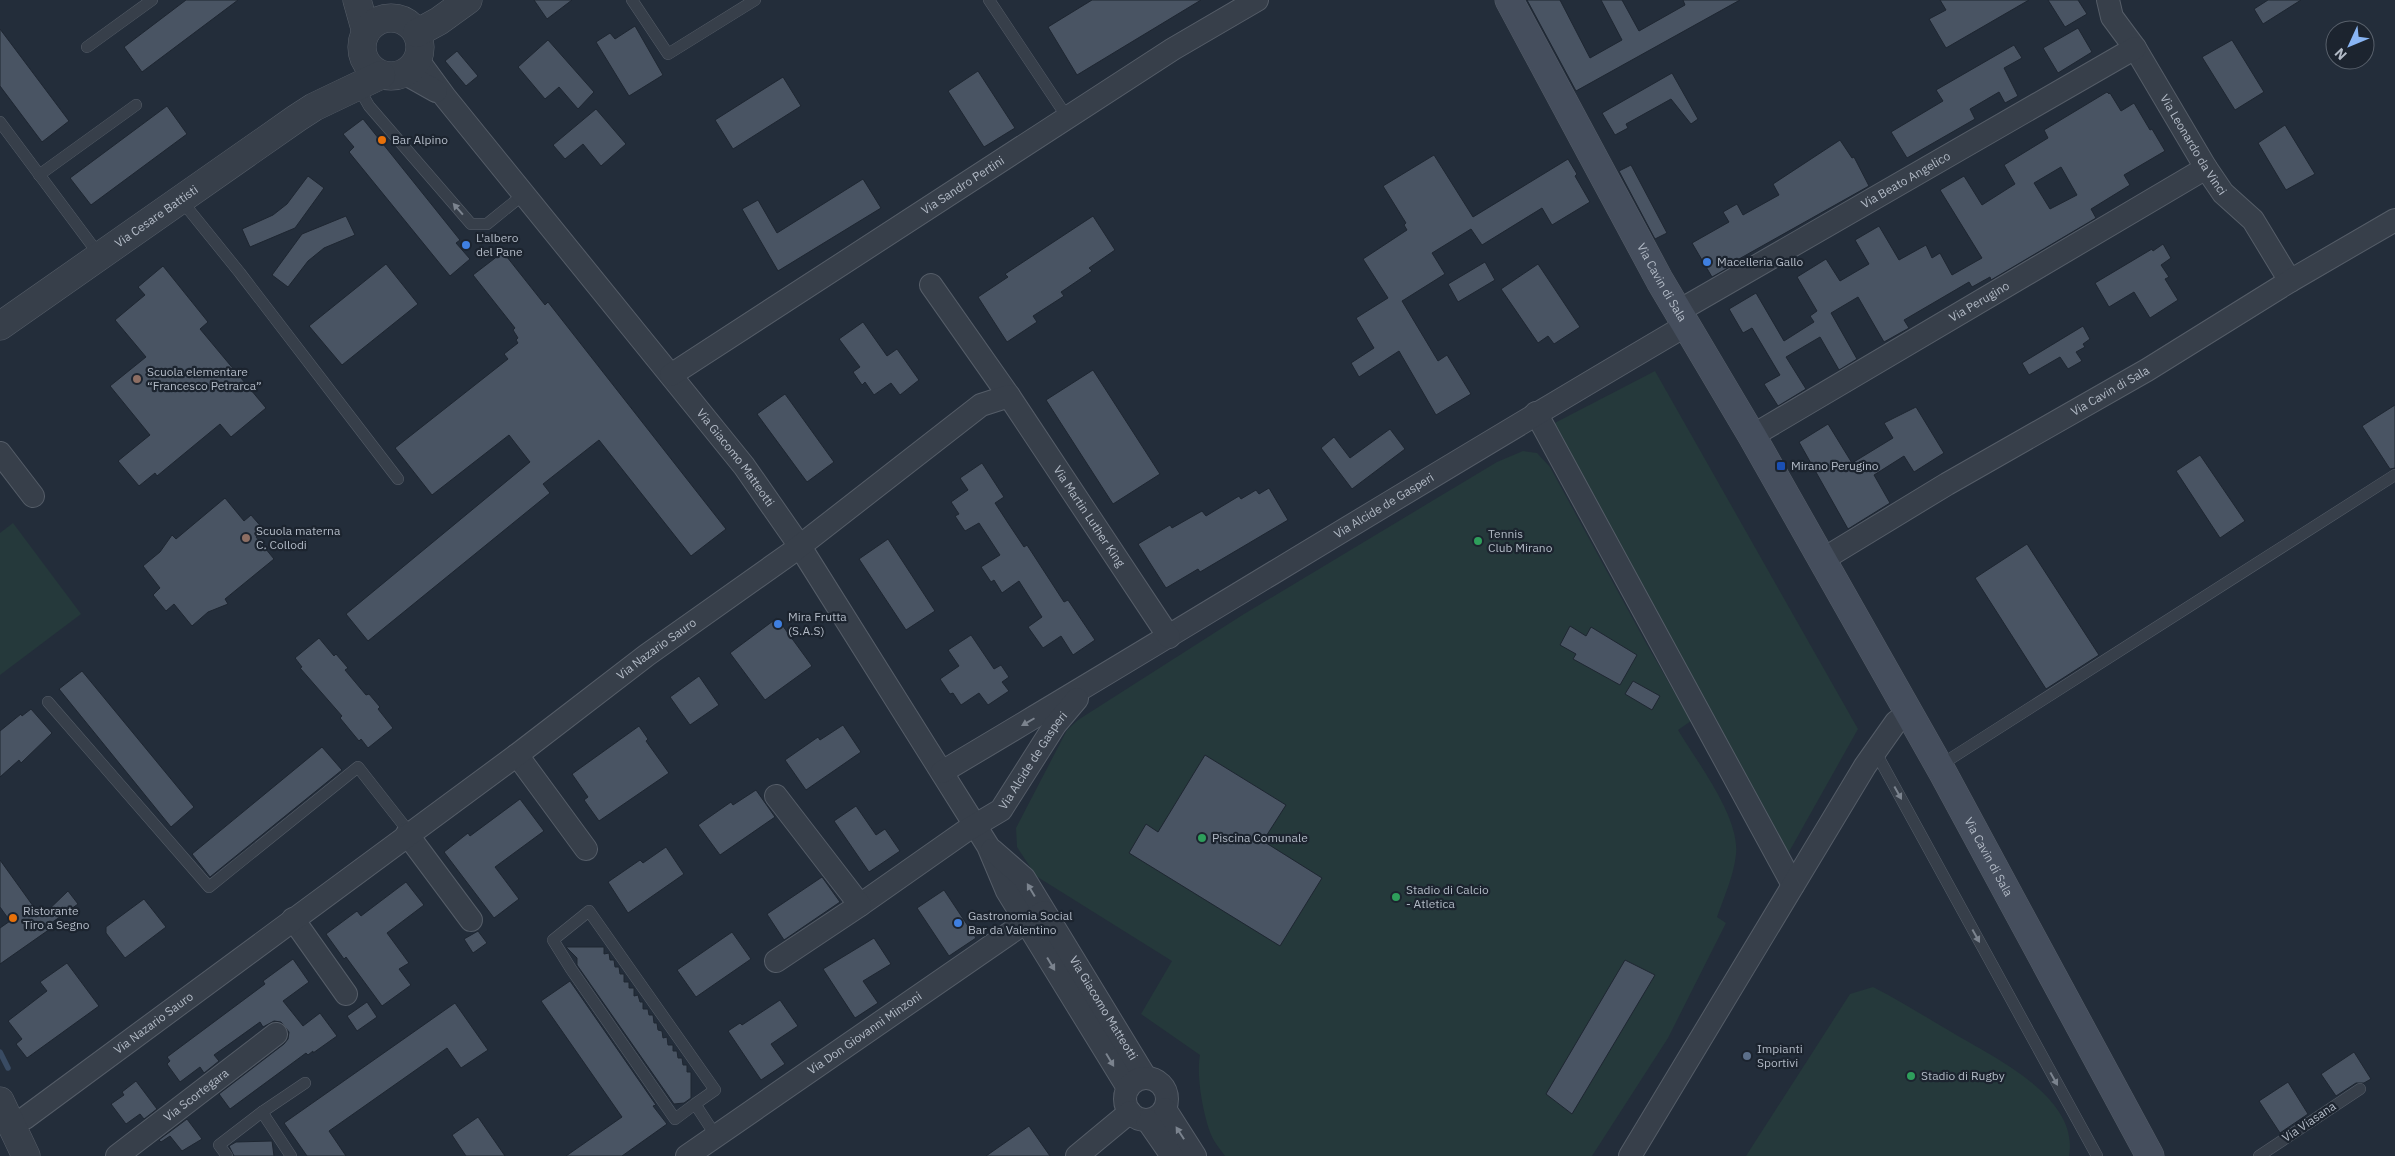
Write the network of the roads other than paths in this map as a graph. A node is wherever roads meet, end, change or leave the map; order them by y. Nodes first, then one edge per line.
1 (152, 0) edge
2 (357, 0) edge
3 (468, 0) edge
4 (632, 0) edge
5 (755, 0) edge
6 (990, 0) edge
7 (1257, 0) edge
8 (1509, 0) edge
9 (2108, 0) edge
10 (385, 9) edge
11 (417, 32) junction
12 (364, 41) junction
13 (87, 47) dead end
14 (2135, 48) junction
15 (390, 73) junction
16 (136, 105) dead end
17 (314, 107) junction
18 (1067, 117) junction
19 (0, 122) edge
20 (2206, 168) junction
21 (39, 174) junction
22 (524, 194) junction
23 (181, 199) junction
24 (2395, 220) edge
25 (100, 256) junction
26 (2290, 281) junction
27 (931, 285) dead end
28 (1681, 319) junction
29 (0, 326) edge
30 (671, 376) junction
31 (1009, 396) junction
32 (1536, 413) junction
33 (1752, 436) junction
34 (0, 453) edge
35 (2395, 475) edge
36 (398, 479) dead end
37 (33, 496) dead end
38 (799, 545) junction
39 (1822, 560) junction
40 (1169, 637) junction
41 (1085, 688) junction
42 (48, 702) dead end
43 (1908, 712) junction
44 (1875, 751) junction
45 (516, 755) junction
46 (1939, 766) junction
47 (942, 772) junction
48 (776, 796) dead end
49 (975, 826) junction
50 (408, 833) junction
51 (586, 849) dead end
52 (1793, 885) junction
53 (860, 905) junction
54 (1035, 917) junction
55 (293, 918) junction
56 (471, 920) dead end
57 (776, 962) dead end
58 (346, 994) dead end
59 (276, 1034) dead end
60 (305, 1083) dead end
61 (1137, 1083) junction
62 (2360, 1089) dead end
63 (695, 1104) junction
64 (262, 1112) junction
65 (1147, 1114) junction
66 (5, 1115) edge
67 (716, 1136) junction
68 (26, 1156) edge
69 (118, 1156) edge
70 (227, 1156) edge
71 (291, 1156) edge
72 (687, 1156) edge
73 (1077, 1156) edge
74 (1172, 1156) edge
75 (1195, 1156) edge
76 (1630, 1156) edge
77 (2097, 1156) edge
78 (2150, 1156) edge
79 (2259, 1156) edge

1 - 13 lane
2 - 12 street
3 - 11 street
4 - 5 lane
6 - 18 lane
7 - 18 street, Via Sandro Pertini
8 - 28 main road, Via Cavin di Sala
9 - 14 street, Via Leonardo da Vinci
10 - 11 street, Via Cesare Battisti
10 - 12 street, Via Cesare Battisti
11 - 15 street
12 - 15 street
12 - 17 street, Via Cesare Battisti
14 - 20 street, Via Leonardo da Vinci
14 - 28 street, Via Beato Angelico
15 - 17 street, Via Cesare Battisti
15 - 22 street, Via Giacomo Matteotti
22 -> 15 lane
16 - 21 lane
17 - 23 street, Via Cesare Battisti
18 - 30 street, Via Sandro Pertini
19 - 21 lane
20 - 26 street, Via Leonardo da Vinci
20 - 33 street, Via Perugino
21 - 25 lane
22 - 30 street, Via Giacomo Matteotti
23 - 25 street, Via Cesare Battisti
23 - 36 lane
24 - 26 street, Via Cavin di Sala
25 - 29 street, Via Cesare Battisti
26 - 39 street, Via Cavin di Sala
27 - 31 street, Via Martin Luther King
28 - 32 street, Via Alcide de Gasperi
28 - 33 main road, Via Cavin di Sala
30 - 38 street, Via Giacomo Matteotti
31 - 38 street
31 - 40 street, Via Martin Luther King
32 - 40 street, Via Alcide de Gasperi
32 - 52 street
33 - 39 main road, Via Cavin di Sala
34 - 37 street
35 - 46 lane
38 - 45 street, Via Nazario Sauro
38 - 47 street, Via Giacomo Matteotti
39 - 43 main road, Via Cavin di Sala
40 - 41 street, Via Alcide de Gasperi
41 -> 47 street, Via Alcide de Gasperi
41 - 49 street, Via Alcide de Gasperi
42 - 50 lane
43 - 44 street
43 - 46 main road, Via Cavin di Sala
44 - 52 street
44 -> 77 lane
45 - 50 street, Via Nazario Sauro
45 - 51 street
46 - 78 main road, Via Cavin di Sala
47 - 49 street, Via Giacomo Matteotti
48 - 53 street
49 - 53 street, Via Alcide de Gasperi
49 - 54 street, Via Giacomo Matteotti
50 - 55 street, Via Nazario Sauro
50 - 56 street
52 - 76 street
53 - 57 street, Via Alcide de Gasperi
54 - 61 street, Via Giacomo Matteotti
54 - 67 street, Via Don Giovanni Minzoni
55 - 58 street
55 - 66 street, Via Nazario Sauro
59 - 69 street, Via Scortegara
60 - 64 lane
61 - 65 street, Via Giacomo Matteotti
61 - 65 street, Via Giacomo Matteotti
62 - 79 lane, Via Viasana
63 - 63 lane
63 - 67 lane
64 - 70 lane
64 - 71 lane
65 - 73 street
65 - 74 street, Via Giacomo Matteotti
75 -> 65 street, Via Giacomo Matteotti
66 - 68 street
67 - 72 street, Via Don Giovanni Minzoni

